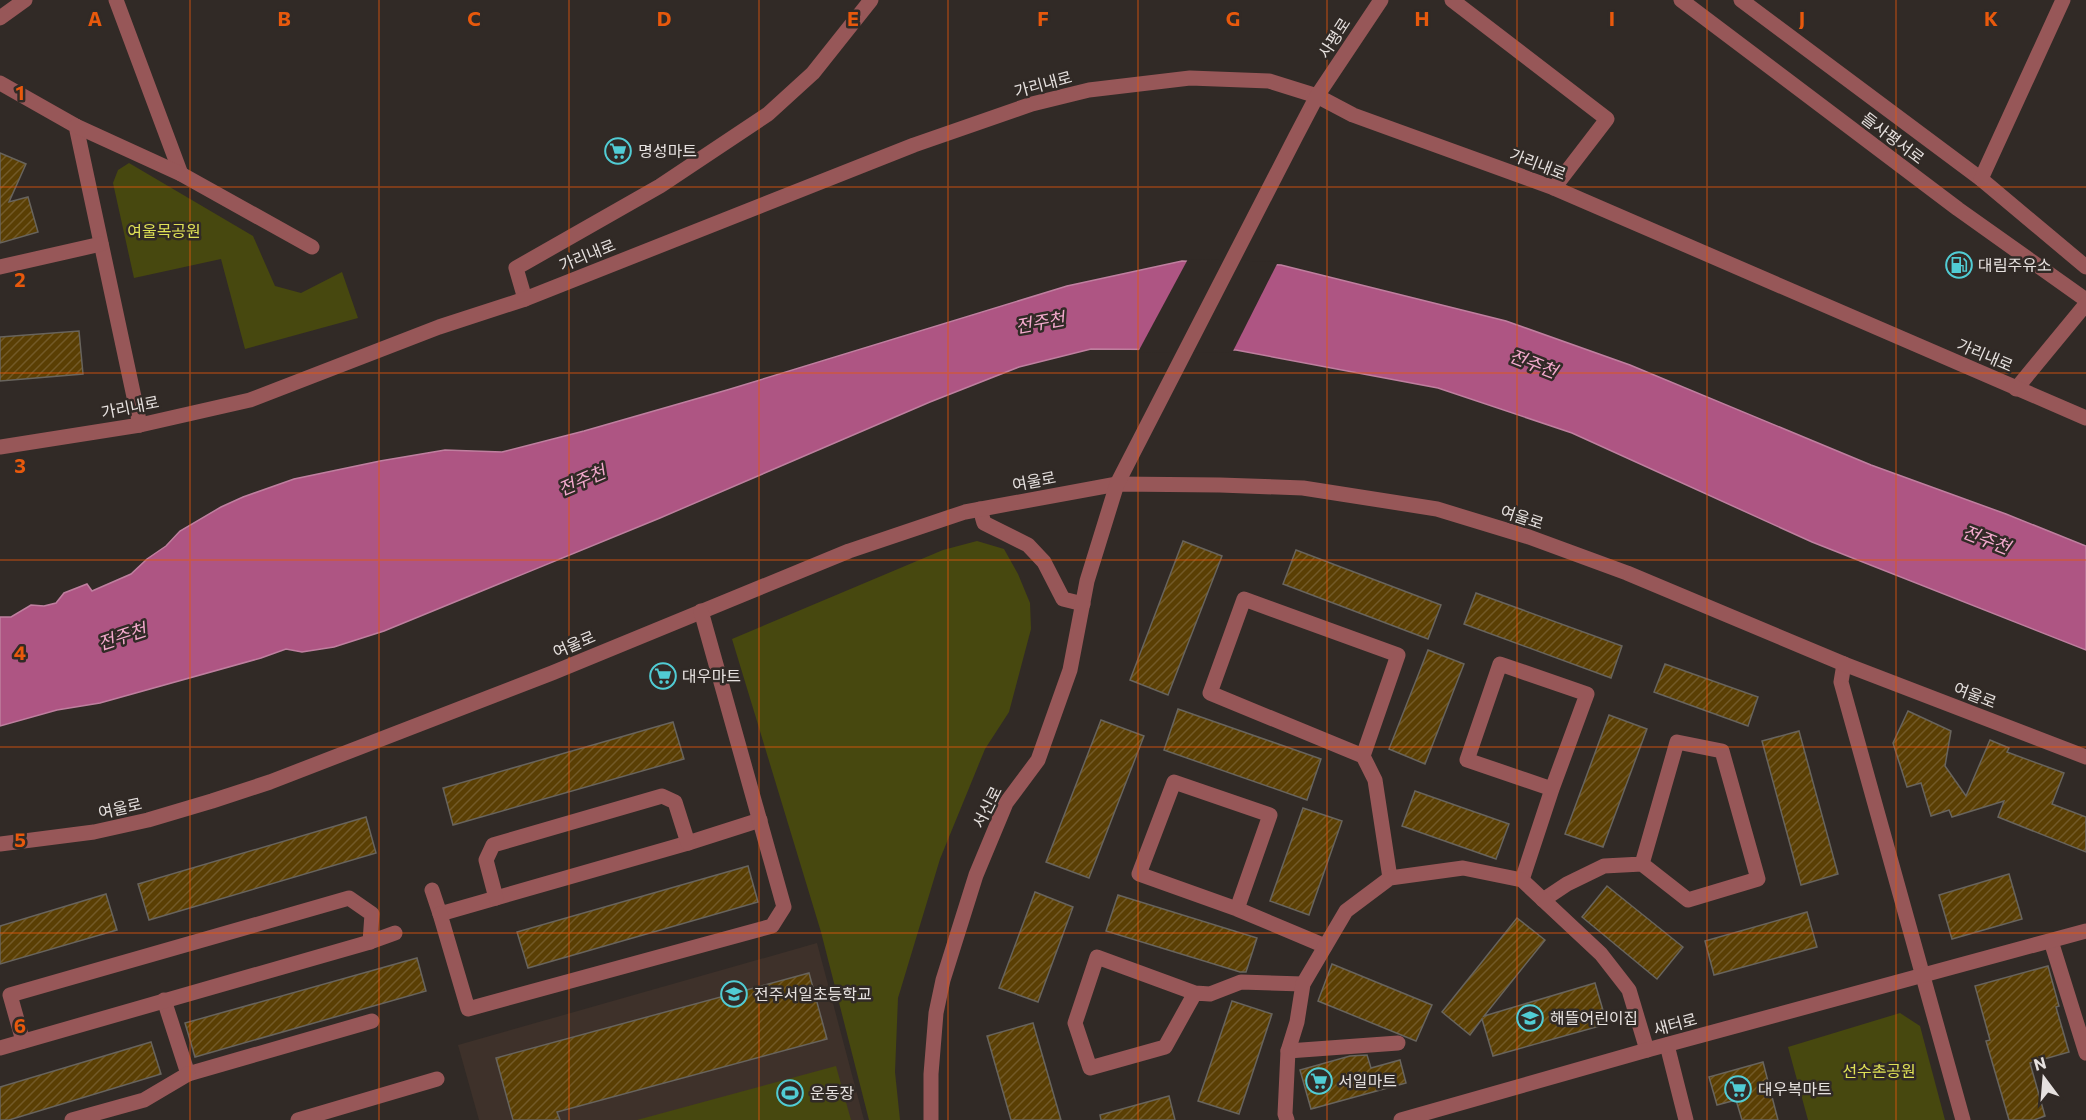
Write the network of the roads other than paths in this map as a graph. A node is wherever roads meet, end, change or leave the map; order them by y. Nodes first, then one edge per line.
1 (25, 0) edge
2 (116, 0) edge
3 (871, 0) edge
4 (1381, 0) edge
5 (1452, 0) edge
6 (1681, 0) edge
7 (1742, 0) edge
8 (2063, 0) edge
9 (0, 18) edge
10 (0, 83) edge
11 (1317, 96) junction
12 (76, 126) junction
13 (1296, 136) joint
14 (181, 174) junction
15 (1982, 179) junction
16 (1554, 188) junction
17 (101, 243) junction
18 (312, 247) dead end
19 (0, 267) edge
20 (2086, 267) edge
21 (525, 299) junction
22 (2086, 302) edge
23 (2016, 388) junction
24 (2086, 418) edge
25 (140, 425) junction
26 (0, 447) edge
27 (1117, 484) junction
28 (980, 509) junction
29 (1083, 604) junction
30 (701, 611) junction
31 (1844, 664) junction
32 (1363, 756) junction
33 (2086, 757) edge
34 (1552, 789) junction
35 (759, 820) junction
36 (687, 843) junction
37 (0, 844) edge
38 (1642, 864) junction
39 (1390, 878) junction
40 (1522, 880) junction
41 (432, 890) dead end
42 (496, 898) junction
43 (1543, 900) junction
44 (1237, 909) junction
45 (440, 914) junction
46 (2086, 931) edge
47 (395, 933) dead end
48 (2052, 941) junction
49 (370, 942) junction
50 (1325, 946) junction
51 (1924, 974) junction
52 (1303, 984) junction
53 (1195, 993) junction
54 (164, 1000) junction
55 (372, 1022) dead end
56 (23, 1041) junction
57 (1398, 1043) dead end
58 (1667, 1045) junction
59 (0, 1048) edge
60 (1647, 1050) junction
61 (1288, 1051) junction
62 (2086, 1053) edge
63 (188, 1074) junction
64 (437, 1079) dead end
65 (72, 1120) edge
66 (298, 1120) edge
67 (931, 1120) edge
68 (1287, 1120) edge
69 (1401, 1120) edge
70 (1686, 1120) edge
71 (1963, 1120) edge

1 - 9 street
2 - 14 street
3 - 21 street
4 - 11 street, 사평로
5 - 16 street
6 - 22 street, 들사평서로
7 - 15 street, 들사평서로
8 - 15 street
10 - 12 street
11 - 13 street, 사평로
11 - 16 street, 가리내로
11 - 21 street, 가리내로
12 - 14 street
12 - 17 street
13 - 27 street, 서신로
14 - 18 street
15 - 20 street, 들사평서로
16 - 23 street, 가리내로
17 - 19 street
17 - 25 street
21 - 25 street, 가리내로
22 - 23 street
23 - 24 street, 가리내로
25 - 26 street, 가리내로
27 - 28 street, 여울로
27 - 29 street, 서신로
27 - 31 street, 여울로
28 - 29 street
28 - 30 street, 여울로
29 - 67 street, 서신로
30 - 35 street
30 - 37 street, 여울로
31 - 33 street, 여울로
31 - 51 street
32 - 32 street
32 - 39 street
34 - 34 street
34 - 40 street
35 - 36 street
35 - 45 street
36 - 42 street
36 - 42 street
38 - 38 street
38 - 43 street
39 - 40 street
39 - 50 street
40 - 43 street
41 - 45 street
42 - 45 street
43 - 60 street
44 - 44 street
44 - 50 street
46 - 48 street, 새터로
47 - 49 street
48 - 51 street, 새터로
48 - 62 street
49 - 54 street
49 - 56 street
50 - 52 street
51 - 58 street, 새터로
51 - 71 street
52 - 53 street
52 - 61 street
53 - 53 street
54 - 56 street
54 - 63 street
55 - 63 street
56 - 59 street
57 - 61 street
58 - 60 street, 새터로
58 - 70 street
60 - 69 street, 새터로
61 - 68 street
63 - 65 street
64 - 66 street

